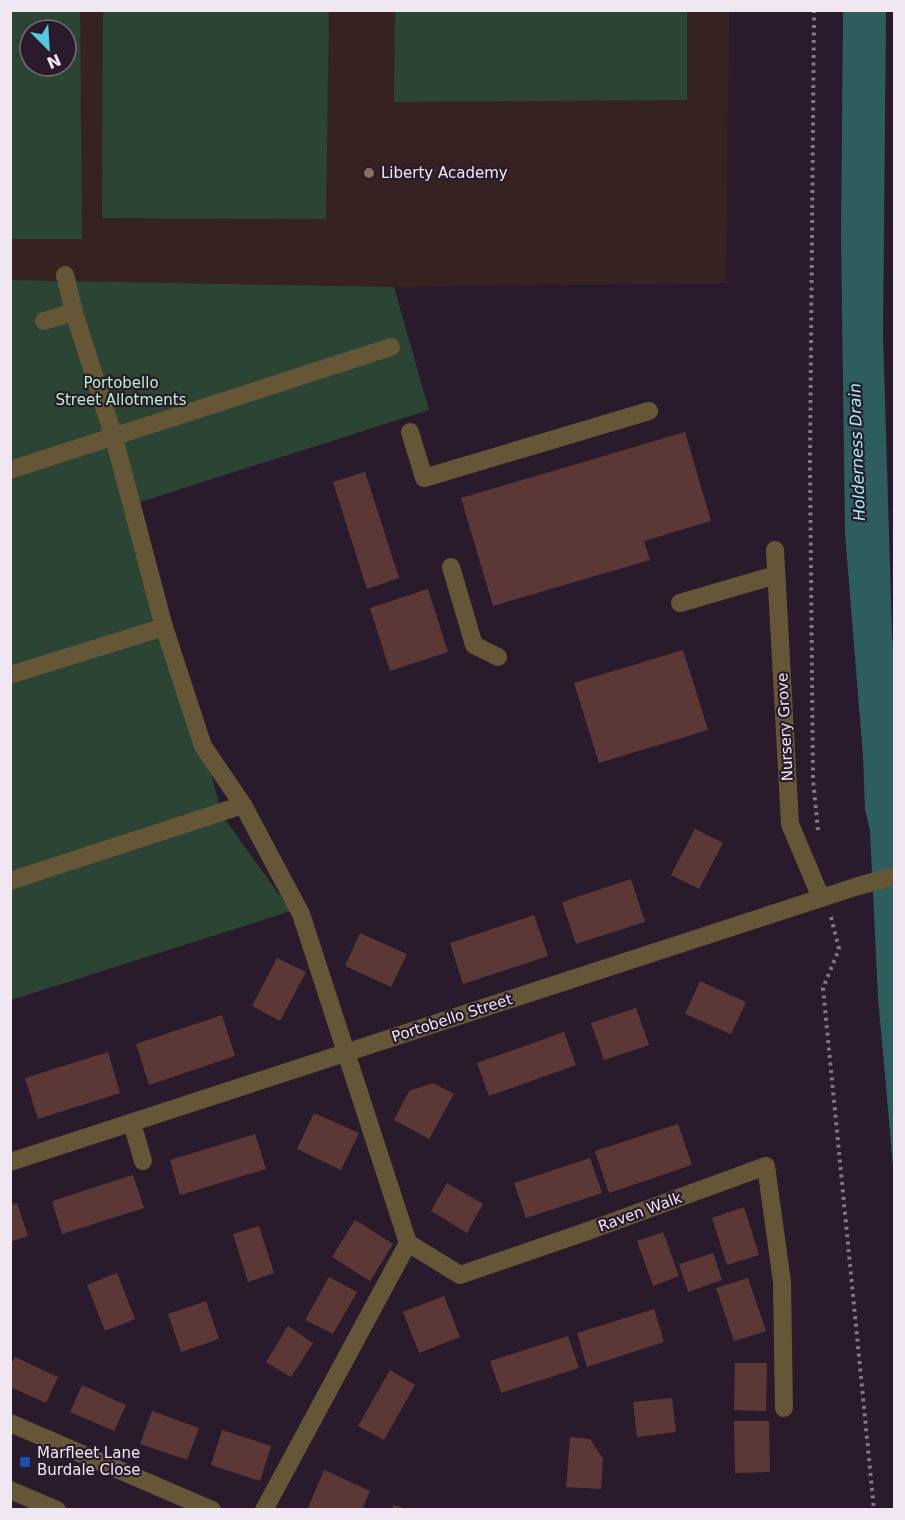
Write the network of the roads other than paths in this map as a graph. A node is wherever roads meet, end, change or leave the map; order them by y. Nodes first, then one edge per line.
1 (65, 275) dead end
2 (74, 312) junction
3 (44, 321) dead end
4 (391, 347) dead end
5 (649, 411) dead end
6 (410, 432) dead end
7 (114, 438) junction
8 (10, 470) edge
9 (775, 550) dead end
10 (451, 567) dead end
11 (776, 575) junction
12 (680, 603) dead end
13 (164, 627) junction
14 (498, 657) dead end
15 (10, 675) edge
16 (243, 805) junction
17 (894, 876) edge
18 (10, 881) edge
19 (824, 897) junction
20 (346, 1052) junction
21 (132, 1123) junction
22 (143, 1161) dead end
23 (10, 1162) edge
24 (408, 1243) junction
25 (784, 1408) dead end
26 (10, 1423) edge
27 (10, 1490) edge
28 (57, 1509) edge
29 (213, 1509) edge
30 (264, 1509) edge

1 - 2 street
2 - 3 street
2 - 7 street
4 - 7 street
5 - 6 street
7 - 8 street
7 - 13 street
9 - 11 street, Nursery Grove
10 - 14 street
11 - 12 street
11 - 19 street, Nursery Grove
13 - 15 street
13 - 16 street
16 - 18 street
16 - 20 street
17 - 19 street, Portobello Street
19 - 20 street, Portobello Street
20 - 21 street, Portobello Street
20 - 24 street
21 - 22 street
21 - 23 street, Portobello Street
24 - 25 street, Raven Walk
24 - 30 street
26 - 29 street
27 - 28 street

